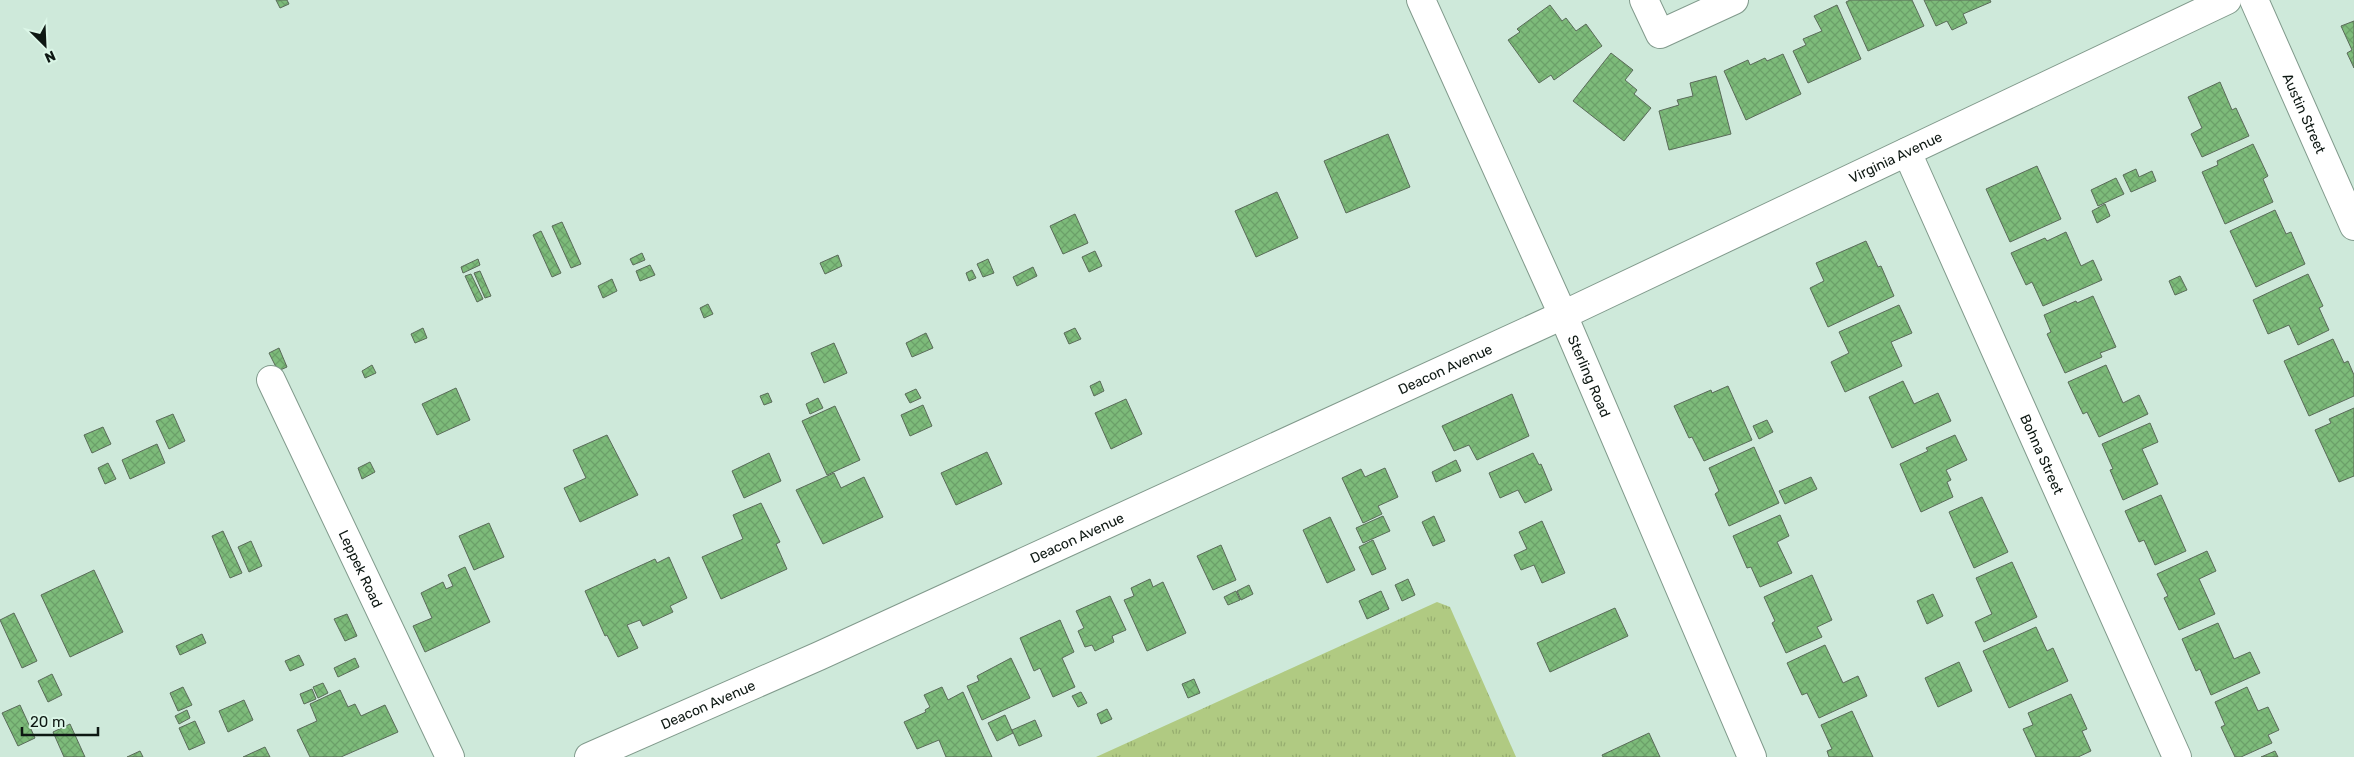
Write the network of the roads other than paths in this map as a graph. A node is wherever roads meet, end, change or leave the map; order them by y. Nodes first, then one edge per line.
1 (1421, 0) edge
2 (1644, 0) edge
3 (1734, 0) edge
4 (2227, 0) edge
5 (2254, 0) edge
6 (1907, 152) junction
7 (2354, 226) edge
8 (1563, 315) junction
9 (272, 380) dead end
10 (450, 757) edge
11 (589, 757) edge
12 (1752, 757) edge
13 (2177, 757) edge

1 - 8 street, Sterling Road
2 - 3 street
4 - 6 street, Virginia Avenue
5 - 7 street, Austin Street
6 - 8 street, Virginia Avenue
6 - 13 street, Bohna Street
8 - 11 street, Deacon Avenue
8 - 12 street, Sterling Road
9 - 10 street, Leppek Road

